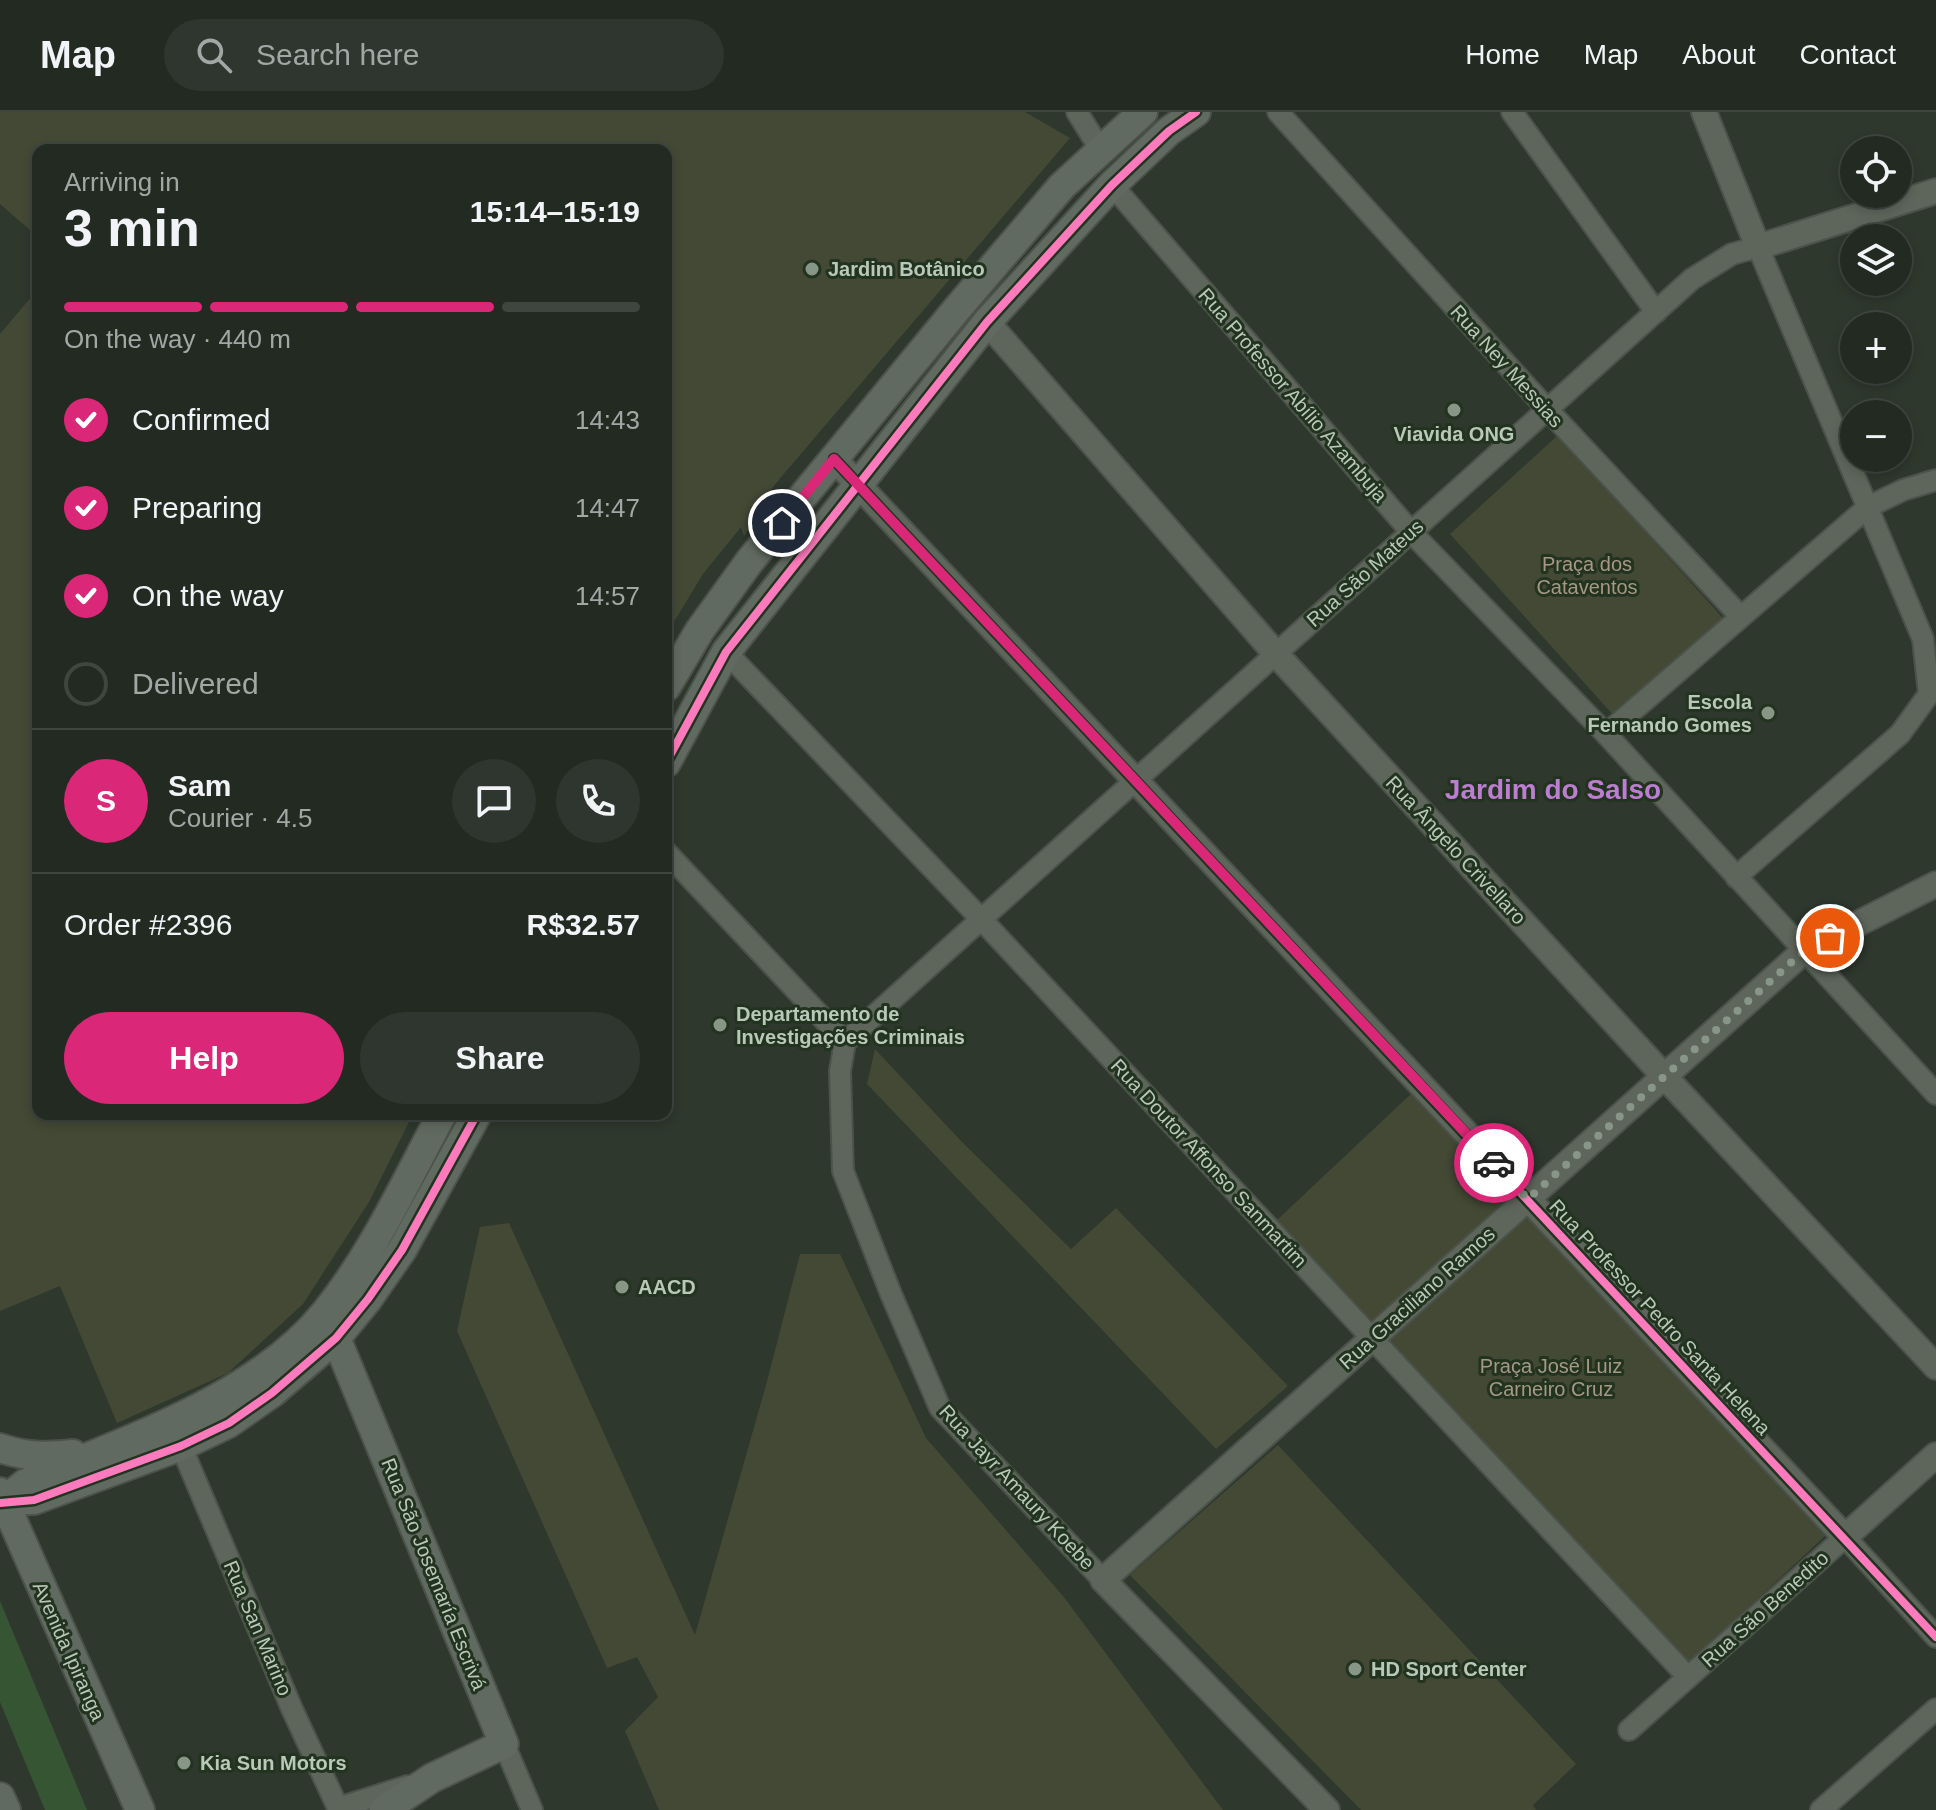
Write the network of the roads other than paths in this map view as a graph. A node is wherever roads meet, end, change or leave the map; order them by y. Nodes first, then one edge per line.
1 (1077, 112) edge
2 (1143, 112) edge
3 (1196, 112) edge
4 (1278, 112) edge
5 (1512, 112) edge
6 (1704, 112) edge
7 (1100, 149) junction
8 (1112, 185) junction
9 (1936, 191) edge
10 (1758, 247) junction
11 (1656, 312) junction
12 (987, 322) junction
13 (1547, 409) junction
14 (834, 459) junction
15 (1936, 480) edge
16 (859, 485) junction
17 (1868, 507) junction
18 (1411, 532) junction
19 (1740, 616) junction
20 (726, 652) junction
21 (1276, 654) junction
22 (672, 677) edge
23 (1606, 734) junction
24 (672, 752) edge
25 (1135, 780) junction
26 (672, 858) edge
27 (1736, 877) junction
28 (1936, 884) edge
29 (981, 919) junction
30 (1804, 951) junction
31 (845, 1042) junction
32 (1664, 1076) junction
33 (1931, 1082) edge
34 (439, 1120) edge
35 (474, 1120) edge
36 (1528, 1199) junction
37 (330, 1326) junction
38 (1373, 1338) junction
39 (1936, 1367) edge
40 (181, 1446) junction
41 (0, 1448) edge
42 (102, 1450) junction
43 (1936, 1455) edge
44 (1, 1499) edge
45 (1845, 1537) junction
46 (1103, 1580) junction
47 (1936, 1637) edge
48 (1688, 1677) junction
49 (1936, 1709) edge
50 (1629, 1730) dead end
51 (504, 1744) junction
52 (432, 1778) junction
53 (0, 1797) edge
54 (338, 1808) edge
55 (6, 1810) edge
56 (140, 1810) edge
57 (384, 1810) edge
58 (532, 1810) edge
59 (1327, 1810) edge
60 (1821, 1810) edge

1 - 7 street
2 - 7 main road
3 - 8 main road
4 - 13 street, Rua Ney Messias
5 - 11 street
6 - 10 street
7 - 14 main road
8 - 12 main road
8 - 18 street, Rua Professor Abílio Azambuja
9 - 10 street, Rua São Mateus
10 - 11 street, Rua São Mateus
10 - 17 street
11 - 13 street, Rua São Mateus
12 - 16 main road
12 - 21 street, Rua Ângelo Crivellaro
13 - 18 street, Rua São Mateus
13 - 19 street, Rua Ney Messias
14 - 16 street, Rua Professor Pedro Santa Helena
14 - 22 main road
15 - 17 street
16 - 20 main road
16 - 25 street, Rua Professor Pedro Santa Helena
17 - 19 street
17 - 27 street
18 - 21 street, Rua São Mateus
18 - 23 street, Rua Professor Abílio Azambuja
19 - 23 street
20 - 24 main road
20 - 29 street, Rua Doutor Affonso Sanmartim
21 - 25 street, Rua São Mateus
21 - 32 street, Rua Ângelo Crivellaro
23 - 27 street, Rua Professor Abílio Azambuja
25 - 29 street, Rua São Mateus
25 - 36 street, Rua Professor Pedro Santa Helena
26 - 31 street
27 - 30 street, Rua Professor Abílio Azambuja
28 - 30 street, Rua Graciliano Ramos
29 - 31 street, Rua São Mateus
29 - 38 street, Rua Doutor Affonso Sanmartim
30 - 32 street, Rua Graciliano Ramos
30 - 33 street, Rua Professor Abílio Azambuja
31 - 46 street, Rua Jayr Amaury Koebe
32 - 36 street, Rua Graciliano Ramos
32 - 39 street, Rua Ângelo Crivellaro
34 - 37 main road
35 - 37 main road
36 - 38 street, Rua Graciliano Ramos
36 - 45 street, Rua Professor Pedro Santa Helena
37 - 40 main road
37 - 42 main road
37 - 51 main road, Rua São Josemaría Escrivá
38 - 46 street, Rua Graciliano Ramos
38 - 48 street, Rua Doutor Affonso Sanmartim
40 - 44 main road
40 - 54 street, Rua San Marino
41 - 42 main road
42 - 44 main road
43 - 45 street, Rua São Benedito
44 - 56 main road, Avenida Ipiranga
45 - 47 street, Rua Professor Pedro Santa Helena
45 - 48 street, Rua São Benedito
46 - 59 street, Rua Jayr Amaury Koebe
48 - 50 street, Rua São Benedito
49 - 60 street
51 - 52 main road
51 - 58 street, Rua São Josemaría Escrivá
52 - 54 street
52 - 57 main road
53 - 55 main road

